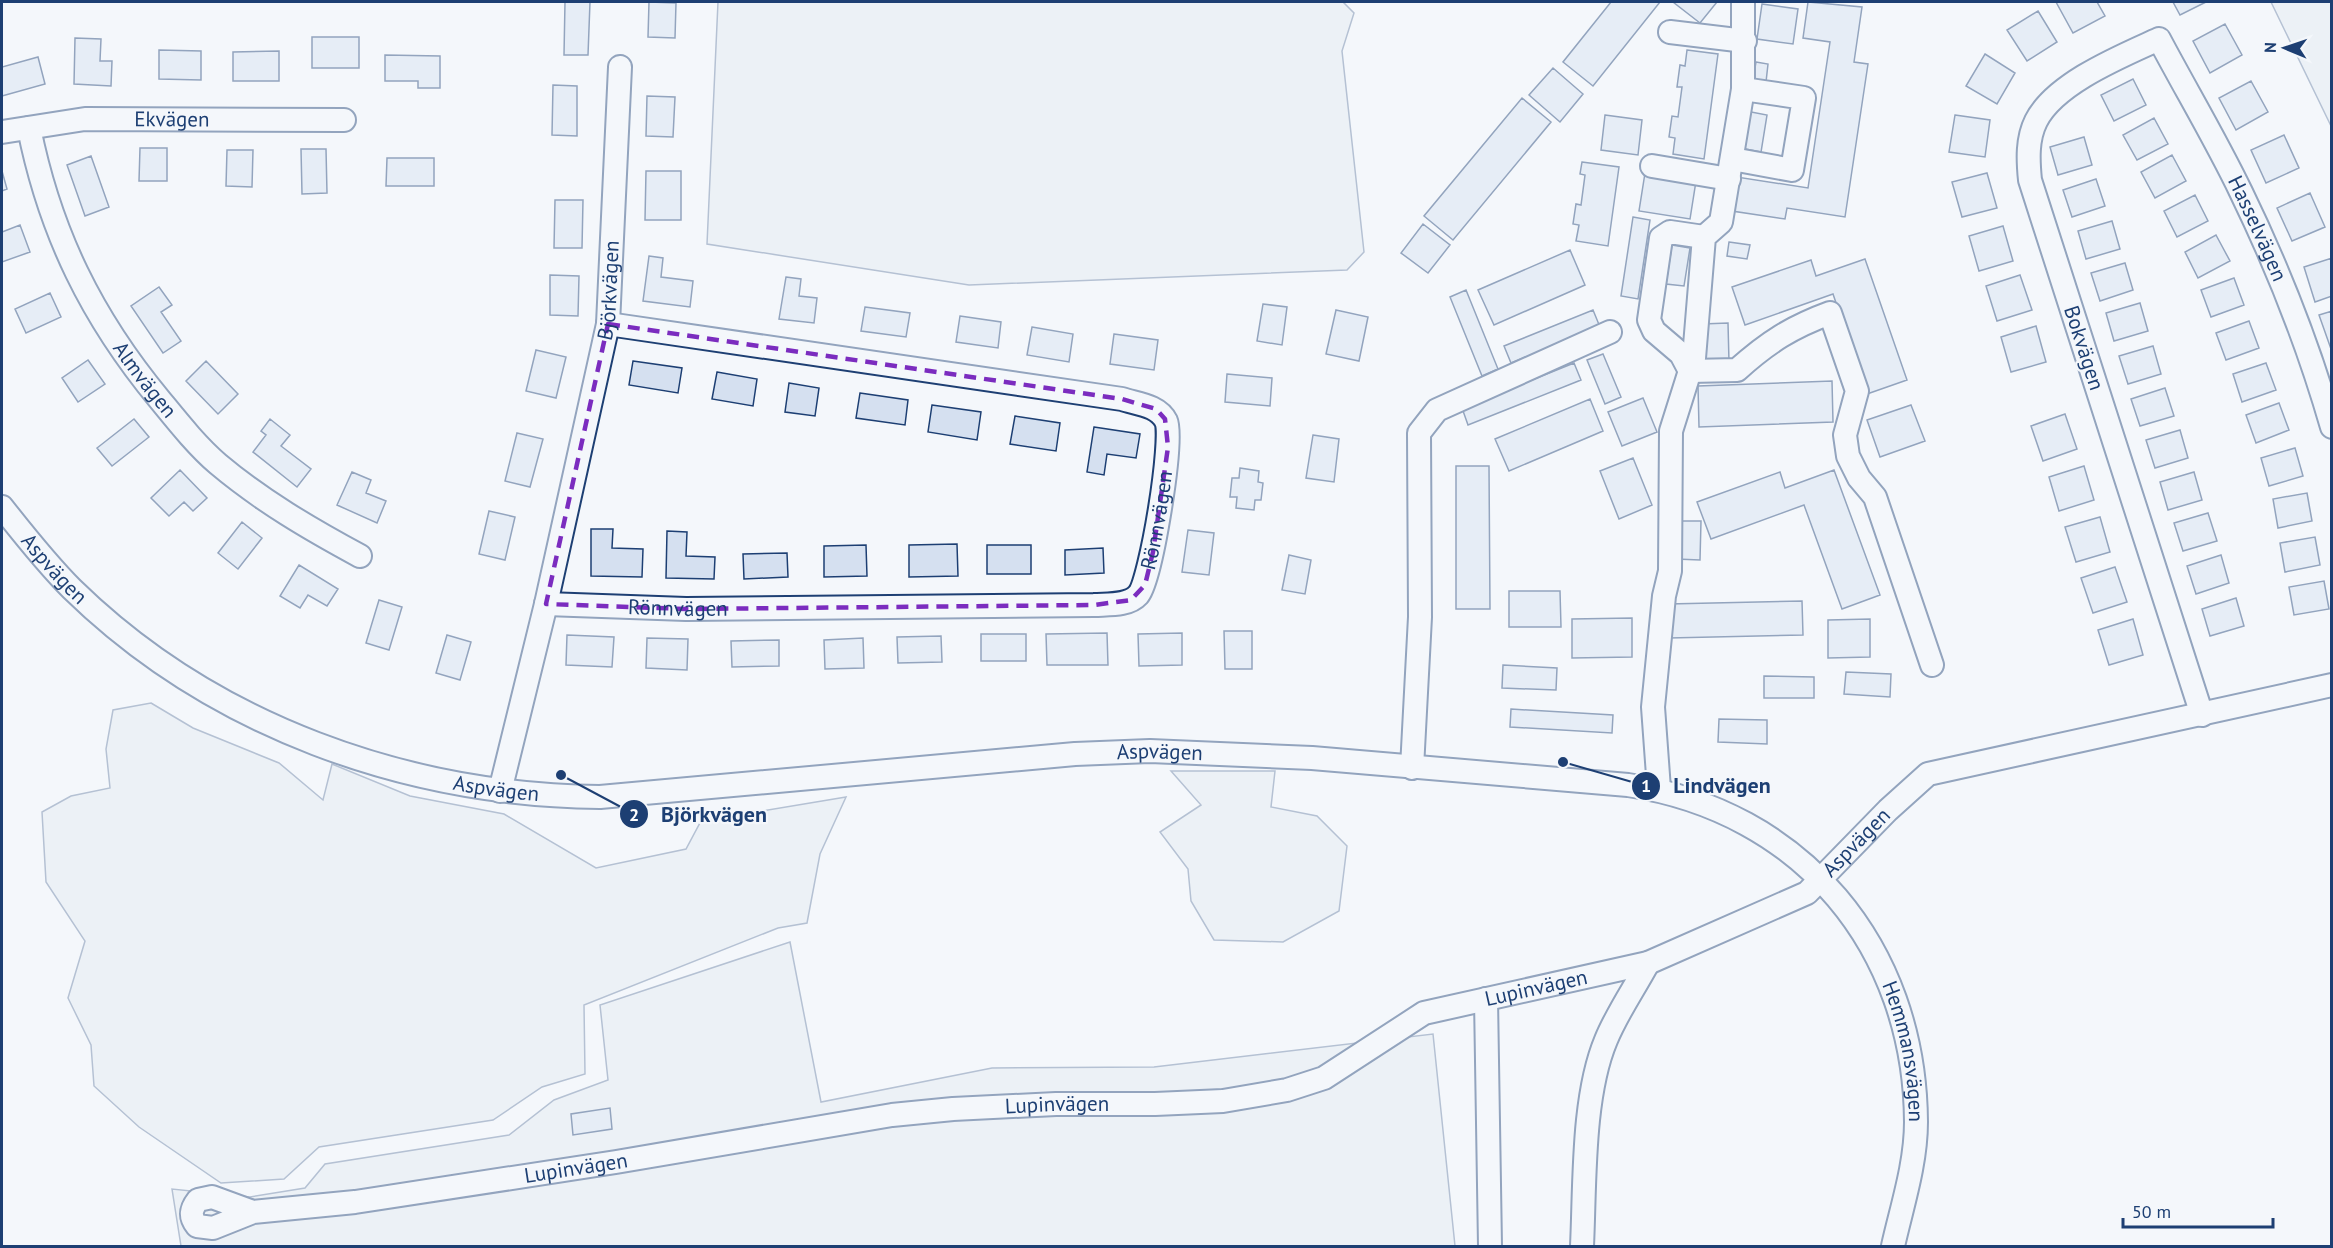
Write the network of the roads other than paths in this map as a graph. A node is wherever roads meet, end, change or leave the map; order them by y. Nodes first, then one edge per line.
1 (1743, 2) edge
2 (1670, 32) dead end
3 (2159, 39) joint
4 (1745, 41) junction
5 (620, 67) dead end
6 (1743, 89) junction
7 (344, 120) dead end
8 (29, 128) junction
9 (2, 132) edge
10 (1652, 166) dead end
11 (1730, 169) junction
12 (1704, 237) junction
13 (608, 324) junction
14 (1610, 332) dead end
15 (1690, 371) junction
16 (2331, 428) edge
17 (2, 507) edge
18 (360, 556) dead end
19 (546, 604) junction
20 (1932, 665) dead end
21 (2331, 686) edge
22 (2202, 715) junction
23 (1412, 768) junction
24 (1659, 789) junction
25 (500, 791) junction
26 (1821, 878) junction
27 (1648, 963) junction
28 (1486, 999) junction
29 (253, 1212) dead end
30 (1490, 1246) edge
31 (1582, 1246) edge
32 (1893, 1246) edge

1 - 4 street
2 - 4 street
3 - 16 street, Hasselvägen
3 - 22 street, Bokvägen
4 - 6 street
5 - 13 street, Björkvägen
6 - 11 street
6 - 11 street
7 - 8 street, Ekvägen
8 - 9 street, Ekvägen
8 - 18 street, Almvägen
10 - 11 street
11 - 12 street
12 - 15 street
12 - 15 street
13 - 19 street, Björkvägen
13 - 19 street, Rönnvägen
14 - 23 street
15 - 20 street
15 - 24 street
17 - 25 street, Aspvägen
19 - 25 street, Björkvägen
21 - 22 street, Aspvägen
22 - 26 street, Aspvägen
23 - 24 street, Aspvägen
23 - 25 street, Aspvägen
24 - 26 street, Aspvägen
26 - 27 street, Lupinvägen
26 - 32 street, Hemmansvägen
27 - 28 street, Lupinvägen
27 - 31 street
28 - 29 street, Lupinvägen
28 - 30 street

